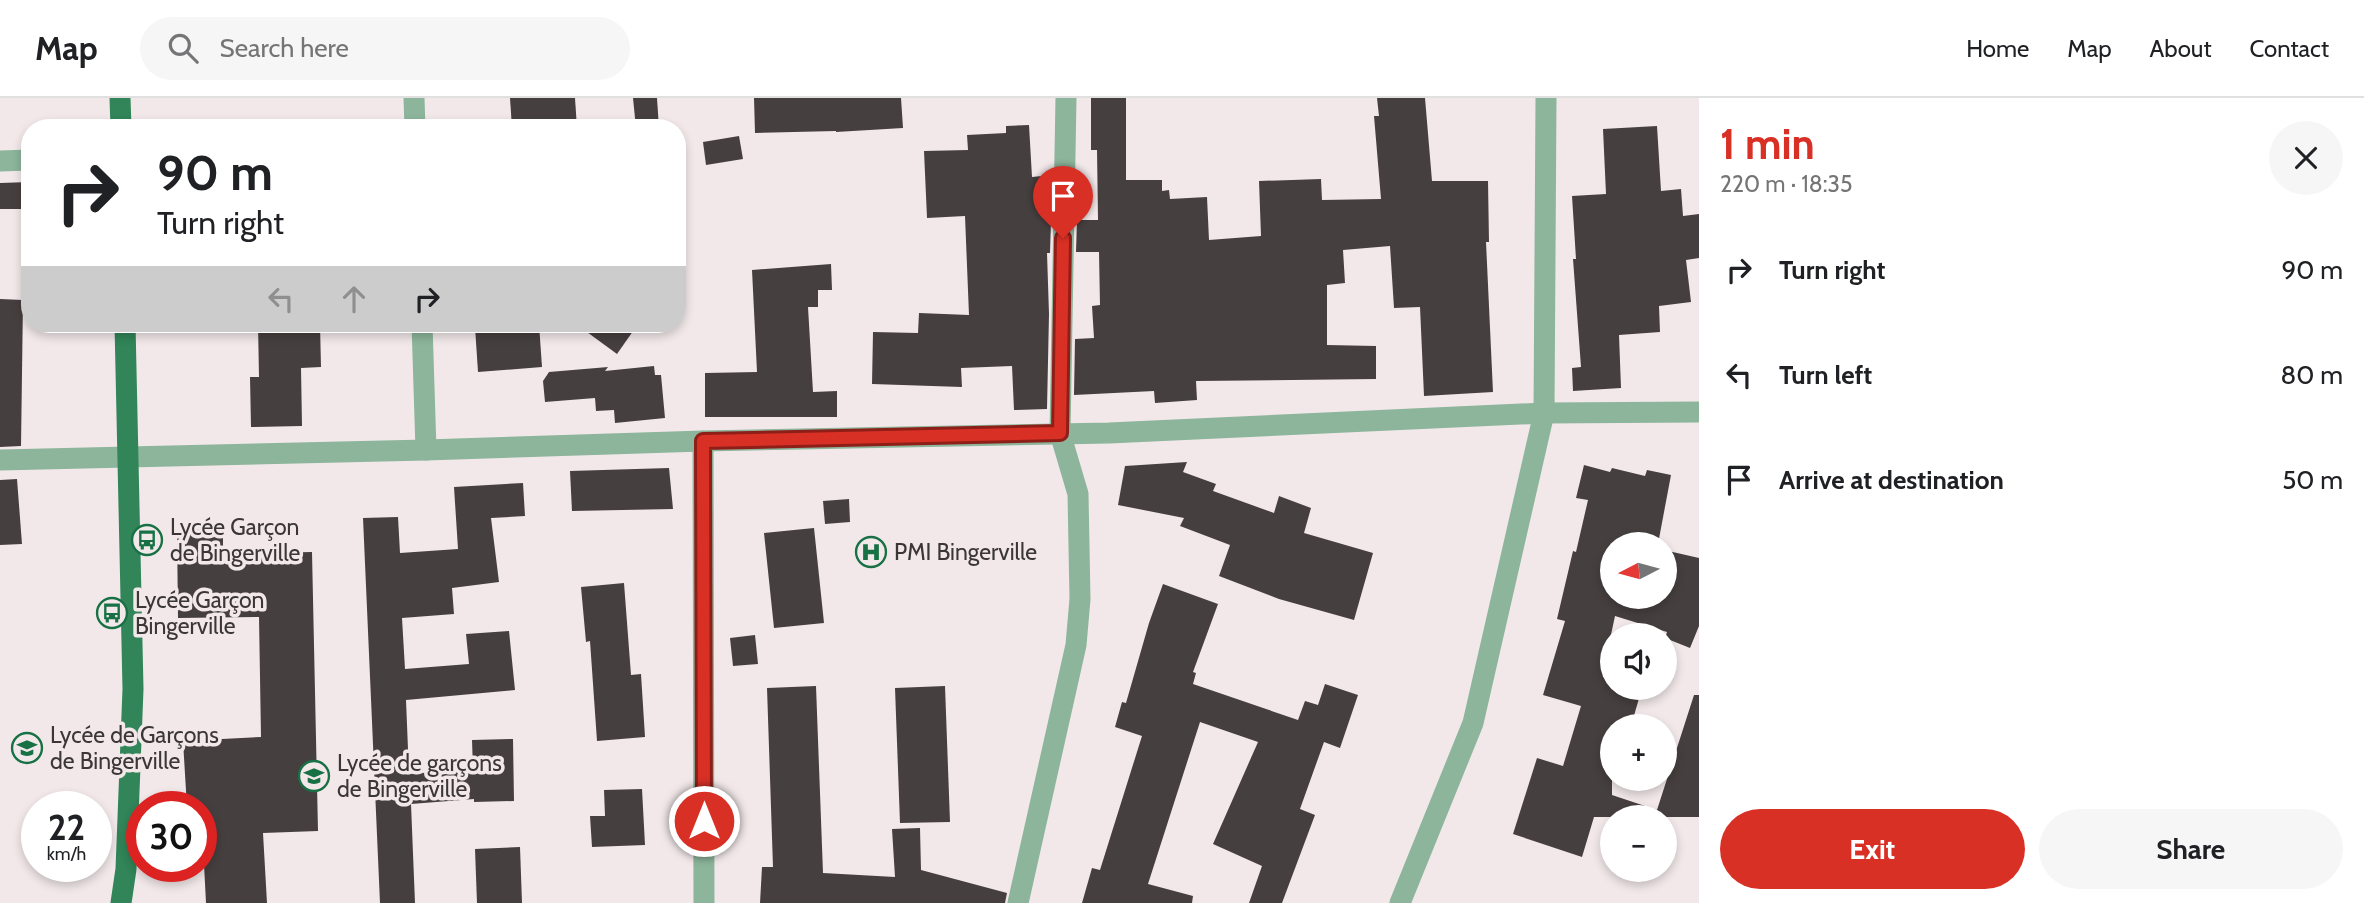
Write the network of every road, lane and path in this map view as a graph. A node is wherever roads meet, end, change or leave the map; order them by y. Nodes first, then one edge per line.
1 (120, 98) edge
2 (414, 98) edge
3 (1066, 98) edge
4 (1546, 98) edge
5 (121, 119) edge
6 (415, 119) edge
7 (21, 160) edge
8 (0, 161) edge
9 (125, 333) edge
10 (422, 333) edge
11 (1544, 412) junction
12 (1699, 412) edge
13 (1060, 433) junction
14 (703, 441) junction
15 (426, 450) junction
16 (128, 456) junction
17 (0, 460) edge
18 (121, 903) edge
19 (704, 903) edge
20 (1018, 903) edge
21 (1400, 903) edge

1 - 5 main road
2 - 6 street
3 - 13 street
4 - 11 street
7 - 8 street
9 - 16 main road
10 - 15 street
11 - 12 street
11 - 13 street
11 - 21 street
13 - 14 street
13 - 20 street
14 - 15 street
14 - 19 street
15 - 16 street
16 - 17 street
16 - 18 main road

